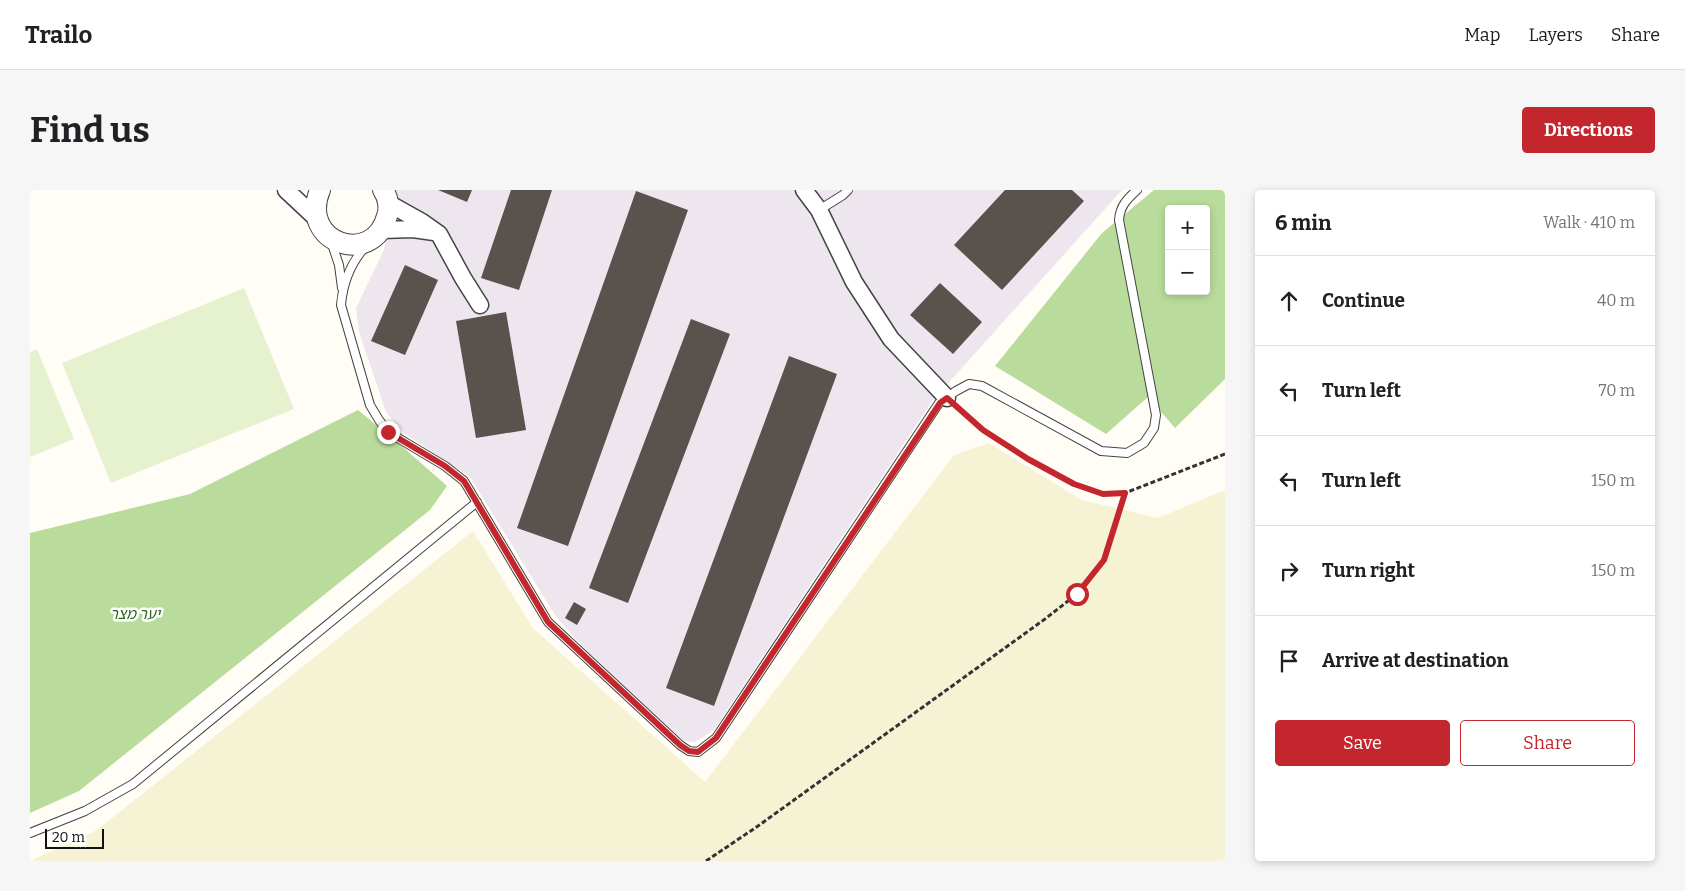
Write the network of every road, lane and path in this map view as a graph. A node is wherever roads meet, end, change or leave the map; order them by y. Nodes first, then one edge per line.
1 (286, 190) edge
2 (320, 190) edge
3 (804, 190) edge
4 (848, 190) edge
5 (1137, 190) edge
6 (385, 194) edge
7 (819, 210) junction
8 (316, 219) junction
9 (377, 234) junction
10 (439, 234) junction
11 (330, 238) junction
12 (342, 290) junction
13 (480, 305) dead end
14 (947, 398) junction
15 (1225, 454) edge
16 (1125, 493) junction
17 (477, 502) junction
18 (30, 833) edge
19 (706, 861) edge

1 - 8 street
2 - 8 street
3 - 7 street
4 - 7 lane
5 - 14 lane
6 - 9 street
6 - 10 street
7 - 14 street
8 - 11 street
9 - 10 street
9 - 11 street
9 - 12 lane
10 - 13 street
11 - 12 lane
12 - 17 lane
14 - 16 path
14 - 17 lane
15 - 16 path
16 - 19 path
17 - 18 lane

